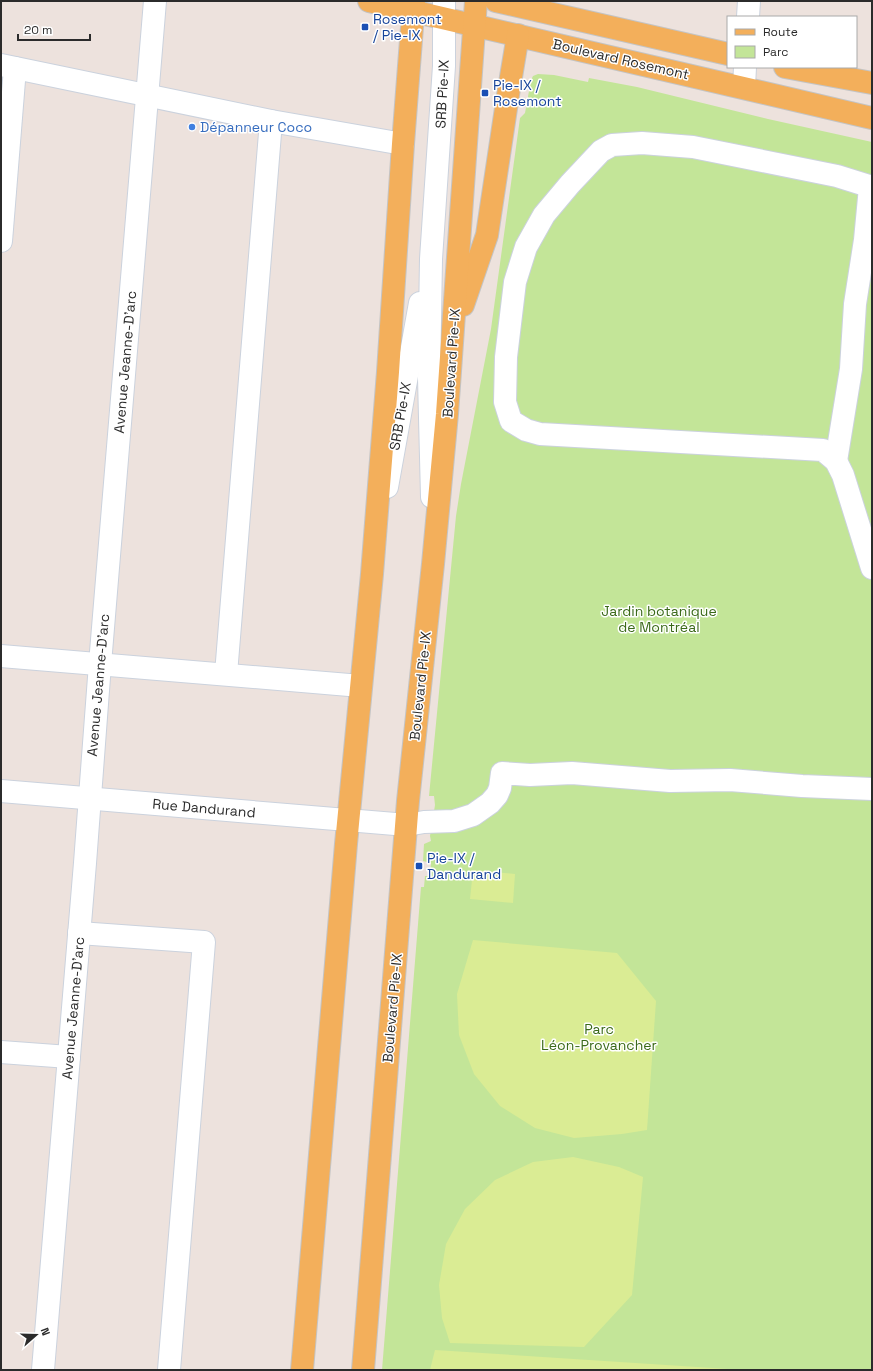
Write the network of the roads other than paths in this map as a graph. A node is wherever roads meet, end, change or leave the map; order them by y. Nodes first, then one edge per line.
1 (155, 1) edge
2 (369, 1) edge
3 (476, 1) edge
4 (496, 1) edge
5 (749, 1) edge
6 (414, 6) edge
7 (444, 10) edge
8 (748, 16) edge
9 (474, 26) junction
10 (518, 35) junction
11 (727, 54) edge
12 (8, 67) edge
13 (790, 68) edge
14 (744, 77) edge
15 (872, 83) edge
16 (147, 94) junction
17 (872, 118) edge
18 (271, 121) junction
19 (403, 144) junction
20 (871, 187) edge
21 (1, 241) edge
22 (431, 259) junction
23 (453, 335) junction
24 (836, 460) junction
25 (433, 564) junction
26 (872, 568) edge
27 (372, 574) junction
28 (1, 656) edge
29 (100, 664) junction
30 (226, 674) junction
31 (361, 686) junction
32 (872, 789) edge
33 (1, 791) edge
34 (90, 798) junction
35 (348, 821) junction
36 (407, 826) junction
37 (79, 933) junction
38 (1, 1052) edge
39 (69, 1057) junction
40 (43, 1370) edge
41 (168, 1370) edge
42 (302, 1370) edge
43 (363, 1370) edge

1 - 16 street, Avenue Jeanne-D'arc
2 - 6 main road, Boulevard Rosemont
3 - 9 main road, Boulevard Pie-IX
4 - 11 main road, Boulevard Rosemont
5 - 8 street
6 - 7 main road, Boulevard Rosemont
6 - 19 main road
7 - 9 main road, Boulevard Rosemont
7 - 22 street, SRB Pie-IX
9 - 10 main road, Boulevard Rosemont
9 - 23 main road, Boulevard Pie-IX
10 - 14 main road, Boulevard Rosemont
10 - 23 main road
12 - 16 street
12 - 21 street
13 - 15 main road
14 - 17 main road, Boulevard Rosemont
16 - 18 street
16 - 29 street, Avenue Jeanne-D'arc
18 - 19 street
18 - 30 street
19 - 27 main road
20 - 24 street
20 - 24 street
22 - 25 street, SRB Pie-IX
22 - 27 street, SRB Pie-IX
23 - 25 main road, Boulevard Pie-IX
24 - 26 street
25 - 36 main road, Boulevard Pie-IX
27 - 31 main road
28 - 29 street
29 - 30 street
29 - 34 street, Avenue Jeanne-D'arc
30 - 31 street
31 - 35 main road
32 - 36 street, Rue Dandurand
33 - 34 street, Rue Dandurand
34 - 35 street, Rue Dandurand
34 - 37 street, Avenue Jeanne-D'arc
35 - 36 street, Rue Dandurand
35 - 42 main road
36 - 43 main road, Boulevard Pie-IX
37 - 39 street, Avenue Jeanne-D'arc
37 - 41 street
38 - 39 street
39 - 40 street, Avenue Jeanne-D'arc

